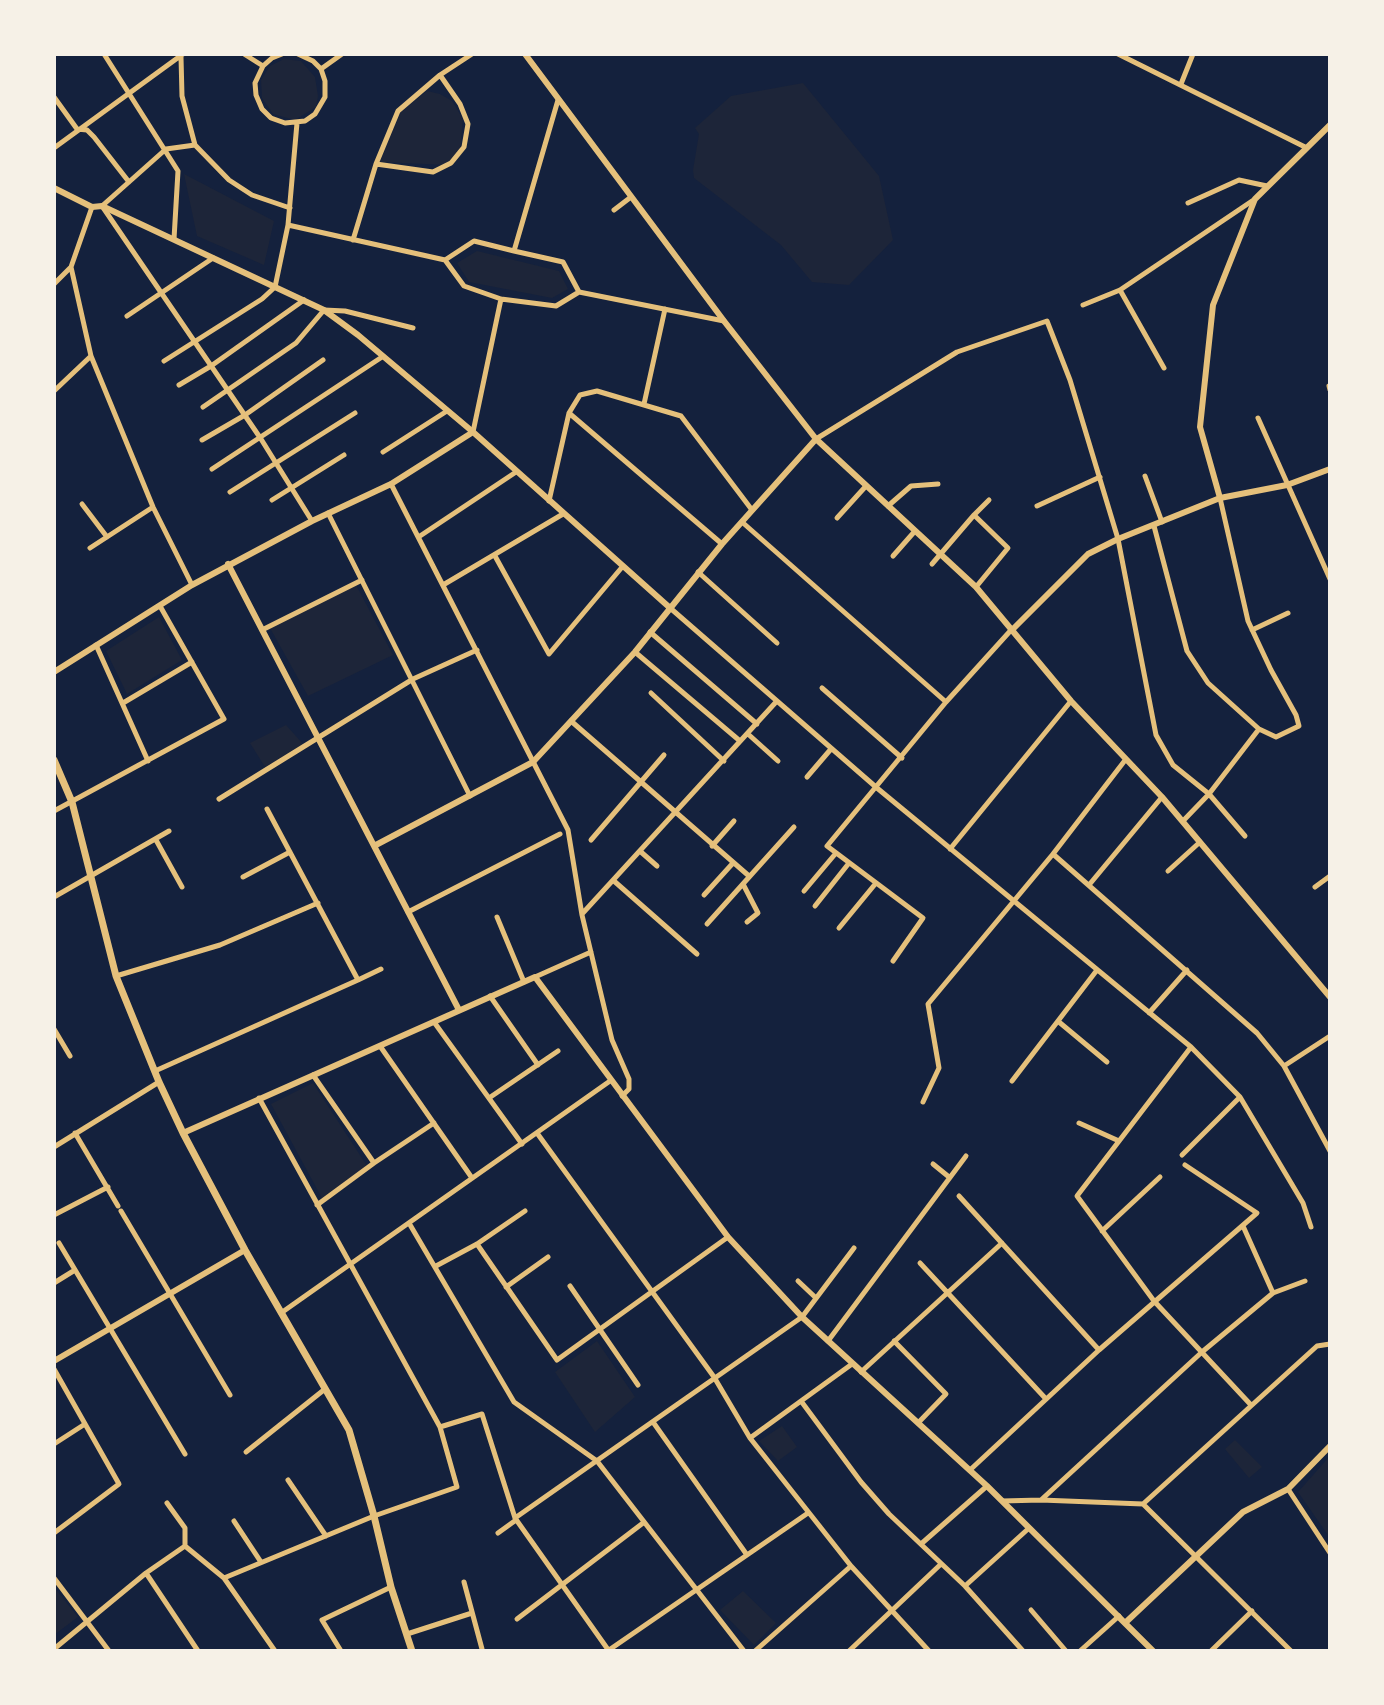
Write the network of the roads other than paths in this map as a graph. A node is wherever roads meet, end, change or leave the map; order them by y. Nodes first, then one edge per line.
1 (104, 54) edge
2 (244, 54) edge
3 (282, 54) edge
4 (298, 54) edge
5 (342, 54) edge
6 (472, 54) edge
7 (525, 54) edge
8 (1118, 54) edge
9 (1193, 54) edge
10 (182, 56) edge
11 (263, 66) junction
12 (321, 69) junction
13 (440, 75) junction
14 (1181, 84) junction
15 (130, 94) junction
16 (54, 97) edge
17 (558, 100) junction
18 (297, 123) junction
19 (1330, 125) edge
20 (77, 129) junction
21 (195, 145) junction
22 (1305, 147) junction
23 (54, 148) edge
24 (166, 149) junction
25 (376, 164) junction
26 (129, 182) junction
27 (1267, 186) junction
28 (54, 188) edge
29 (631, 197) junction
30 (1255, 199) junction
31 (1188, 203) dead end
32 (102, 206) junction
33 (92, 207) junction
34 (290, 208) junction
35 (614, 210) dead end
36 (288, 225) junction
37 (174, 239) junction
38 (353, 240) junction
39 (514, 251) junction
40 (214, 257) junction
41 (445, 260) junction
42 (71, 267) junction
43 (54, 284) edge
44 (275, 287) junction
45 (1120, 290) junction
46 (579, 292) junction
47 (163, 294) junction
48 (501, 299) junction
49 (304, 300) junction
50 (1083, 305) dead end
51 (665, 309) junction
52 (324, 310) junction
53 (127, 316) dead end
54 (724, 321) junction
55 (413, 328) dead end
56 (195, 342) junction
57 (91, 356) junction
58 (382, 357) junction
59 (323, 360) dead end
60 (164, 361) dead end
61 (211, 366) junction
62 (1164, 368) dead end
63 (179, 385) dead end
64 (54, 391) edge
65 (229, 391) junction
66 (644, 404) junction
67 (203, 407) dead end
68 (447, 411) junction
69 (355, 413) dead end
70 (569, 413) junction
71 (245, 415) junction
72 (1258, 418) dead end
73 (473, 432) junction
74 (261, 439) junction
75 (816, 439) junction
76 (202, 440) dead end
77 (383, 452) dead end
78 (344, 455) dead end
79 (275, 463) junction
80 (212, 469) dead end
81 (1330, 469) edge
82 (516, 472) junction
83 (1145, 476) dead end
84 (1100, 477) junction
85 (391, 484) junction
86 (938, 484) dead end
87 (1287, 485) junction
88 (866, 486) junction
89 (291, 488) junction
90 (230, 492) dead end
91 (1220, 498) junction
92 (272, 500) dead end
93 (989, 500) dead end
94 (548, 502) junction
95 (82, 504) dead end
96 (888, 506) junction
97 (1037, 506) dead end
98 (153, 507) junction
99 (752, 510) junction
100 (328, 513) junction
101 (563, 514) junction
102 (974, 515) junction
103 (837, 518) dead end
104 (312, 521) junction
105 (742, 522) junction
106 (1162, 522) junction
107 (1154, 526) junction
108 (915, 531) junction
109 (420, 536) junction
110 (107, 537) junction
111 (1118, 539) junction
112 (722, 544) junction
113 (90, 548) dead end
114 (940, 554) junction
115 (495, 556) junction
116 (893, 556) dead end
117 (228, 564) junction
118 (932, 564) dead end
119 (623, 566) junction
120 (698, 572) junction
121 (1330, 579) edge
122 (362, 580) junction
123 (192, 585) junction
124 (443, 585) junction
125 (976, 587) junction
126 (160, 606) junction
127 (669, 607) junction
128 (1288, 613) dead end
129 (1013, 629) junction
130 (262, 630) junction
131 (1252, 630) junction
132 (650, 632) junction
133 (777, 643) dead end
134 (96, 645) junction
135 (477, 650) junction
136 (635, 652) junction
137 (192, 662) junction
138 (54, 672) edge
139 (413, 679) junction
140 (822, 688) dead end
141 (651, 693) dead end
142 (1071, 701) junction
143 (776, 702) junction
144 (946, 702) junction
145 (123, 703) junction
146 (571, 721) junction
147 (757, 724) junction
148 (1259, 729) junction
149 (748, 734) junction
150 (320, 738) junction
151 (740, 741) junction
152 (831, 749) junction
153 (664, 755) dead end
154 (902, 758) junction
155 (1127, 758) junction
156 (54, 760) edge
157 (149, 761) junction
158 (724, 761) junction
159 (778, 761) dead end
160 (533, 762) junction
161 (807, 777) dead end
162 (642, 781) junction
163 (877, 788) junction
164 (1209, 794) junction
165 (470, 796) junction
166 (1162, 797) junction
167 (219, 799) dead end
168 (72, 802) junction
169 (267, 809) dead end
170 (54, 811) edge
171 (675, 814) junction
172 (734, 821) dead end
173 (1183, 821) junction
174 (794, 827) dead end
175 (169, 831) dead end
176 (560, 834) dead end
177 (1245, 836) dead end
178 (156, 840) junction
179 (591, 840) dead end
180 (1200, 842) junction
181 (374, 846) junction
182 (712, 846) junction
183 (950, 849) junction
184 (290, 852) junction
185 (641, 852) junction
186 (836, 853) junction
187 (1053, 854) junction
188 (733, 863) junction
189 (849, 863) junction
190 (657, 866) dead end
191 (1168, 871) dead end
192 (92, 875) junction
193 (749, 876) junction
194 (1330, 876) edge
195 (243, 877) dead end
196 (614, 881) junction
197 (876, 883) junction
198 (743, 884) junction
199 (1089, 885) junction
200 (182, 887) dead end
201 (1315, 887) dead end
202 (804, 891) dead end
203 (704, 895) dead end
204 (54, 897) edge
205 (1012, 901) junction
206 (318, 903) junction
207 (815, 906) dead end
208 (408, 912) junction
209 (582, 915) junction
210 (497, 917) dead end
211 (747, 922) dead end
212 (707, 924) dead end
213 (839, 928) dead end
214 (591, 952) junction
215 (697, 954) dead end
216 (893, 961) dead end
217 (381, 969) dead end
218 (1097, 970) junction
219 (1187, 970) junction
220 (116, 976) junction
221 (535, 977) junction
222 (358, 980) junction
223 (524, 982) junction
224 (490, 996) junction
225 (1330, 997) edge
226 (459, 1010) junction
227 (1149, 1013) junction
228 (434, 1021) junction
229 (1059, 1022) junction
230 (54, 1029) edge
231 (1330, 1036) edge
232 (380, 1046) junction
233 (1191, 1047) junction
234 (558, 1051) dead end
235 (70, 1056) dead end
236 (1107, 1062) dead end
237 (538, 1065) junction
238 (1284, 1066) junction
239 (155, 1071) junction
240 (313, 1075) junction
241 (610, 1081) junction
242 (1012, 1081) dead end
243 (159, 1082) junction
244 (622, 1096) junction
245 (1240, 1097) junction
246 (259, 1098) junction
247 (489, 1098) junction
248 (923, 1102) dead end
249 (434, 1123) junction
250 (1079, 1123) dead end
251 (75, 1133) junction
252 (183, 1133) junction
253 (537, 1133) junction
254 (1119, 1141) junction
255 (522, 1144) junction
256 (54, 1147) edge
257 (1330, 1151) edge
258 (1182, 1155) dead end
259 (966, 1156) dead end
260 (374, 1163) junction
261 (933, 1164) dead end
262 (1185, 1165) dead end
263 (949, 1177) junction
264 (1160, 1177) dead end
265 (472, 1178) junction
266 (108, 1187) junction
267 (959, 1196) dead end
268 (317, 1205) junction
269 (525, 1211) dead end
270 (54, 1215) edge
271 (409, 1223) junction
272 (1243, 1226) junction
273 (1311, 1227) dead end
274 (1102, 1231) junction
275 (728, 1237) junction
276 (59, 1243) dead end
277 (1002, 1243) junction
278 (477, 1244) junction
279 (854, 1248) dead end
280 (245, 1250) junction
281 (548, 1257) dead end
282 (351, 1263) junction
283 (920, 1263) dead end
284 (436, 1266) junction
285 (75, 1270) junction
286 (798, 1281) dead end
287 (1305, 1281) dead end
288 (54, 1283) edge
289 (570, 1286) dead end
290 (506, 1287) junction
291 (652, 1290) junction
292 (946, 1291) junction
293 (1273, 1293) junction
294 (169, 1294) junction
295 (816, 1298) junction
296 (1154, 1301) junction
297 (280, 1313) junction
298 (802, 1317) junction
299 (109, 1328) junction
300 (599, 1330) junction
301 (828, 1341) junction
302 (894, 1341) junction
303 (1330, 1344) edge
304 (1099, 1350) junction
305 (1202, 1352) junction
306 (54, 1361) edge
307 (852, 1364) junction
308 (54, 1369) edge
309 (860, 1372) junction
310 (714, 1377) junction
311 (638, 1385) dead end
312 (325, 1389) junction
313 (230, 1395) dead end
314 (1046, 1399) junction
315 (801, 1401) junction
316 (1251, 1405) junction
317 (653, 1422) junction
318 (918, 1423) junction
319 (85, 1424) junction
320 (440, 1427) junction
321 (750, 1438) junction
322 (54, 1444) edge
323 (1330, 1446) edge
324 (246, 1452) dead end
325 (185, 1454) dead end
326 (597, 1461) junction
327 (970, 1470) junction
328 (288, 1480) dead end
329 (987, 1486) junction
330 (1288, 1489) junction
331 (1041, 1500) junction
332 (1002, 1501) junction
333 (167, 1503) dead end
334 (1143, 1504) junction
335 (808, 1513) junction
336 (374, 1516) junction
337 (516, 1519) junction
338 (234, 1521) dead end
339 (643, 1523) junction
340 (1028, 1529) junction
341 (54, 1533) edge
342 (498, 1533) dead end
343 (326, 1536) junction
344 (921, 1544) junction
345 (185, 1546) junction
346 (1330, 1553) edge
347 (747, 1555) junction
348 (1196, 1556) junction
349 (261, 1562) junction
350 (941, 1564) junction
351 (851, 1566) junction
352 (146, 1573) junction
353 (54, 1578) edge
354 (224, 1578) junction
355 (464, 1582) dead end
356 (563, 1584) junction
357 (965, 1586) junction
358 (391, 1587) junction
359 (695, 1590) junction
360 (892, 1610) junction
361 (1031, 1610) dead end
362 (1252, 1611) junction
363 (472, 1613) junction
364 (1119, 1616) junction
365 (517, 1619) dead end
366 (87, 1622) junction
367 (1125, 1623) junction
368 (407, 1634) junction
369 (739, 1644) junction
370 (54, 1649) edge
371 (482, 1649) dead end
372 (109, 1651) edge
373 (198, 1651) edge
374 (275, 1651) edge
375 (341, 1651) edge
376 (412, 1651) edge
377 (609, 1651) edge
378 (730, 1651) edge
379 (744, 1651) edge
380 (755, 1651) edge
381 (849, 1651) edge
382 (929, 1651) edge
383 (1023, 1651) edge
384 (1066, 1651) edge
385 (1080, 1651) edge
386 (1153, 1651) edge
387 (1211, 1651) edge
388 (1291, 1651) edge

1 - 15 street
2 - 11 street
3 - 11 street
4 - 12 street
5 - 12 street
6 - 13 street
7 - 17 street
8 - 14 street
9 - 14 street
10 - 15 street
10 - 21 street
11 - 18 street
12 - 18 street
13 - 25 street
13 - 25 street
14 - 22 street
15 - 20 street
15 - 24 street
16 - 20 street
17 - 29 street
17 - 39 street
18 - 34 street
19 - 22 street
20 - 23 street
20 - 26 street
21 - 24 street
21 - 34 street
22 - 27 street
24 - 26 street
24 - 37 street
25 - 38 street
26 - 32 street
27 - 30 street
27 - 31 street
28 - 33 street
29 - 35 street
29 - 54 street
30 - 45 street
30 - 91 street
32 - 33 street
32 - 37 street
32 - 47 street
33 - 42 street
34 - 36 street
36 - 38 street
36 - 44 street
37 - 40 street
38 - 41 street
39 - 41 street
39 - 46 street
40 - 44 street
40 - 47 street
41 - 48 street
42 - 43 street
42 - 57 street
44 - 49 street
44 - 56 street
45 - 50 street
45 - 62 street
46 - 48 street
46 - 51 street
47 - 53 street
47 - 56 street
48 - 73 street
49 - 52 street
49 - 61 street
51 - 54 street
51 - 66 street
52 - 55 street
52 - 58 street
52 - 65 street
54 - 75 street
56 - 60 street
56 - 61 street
57 - 64 street
57 - 98 street
58 - 68 street
58 - 74 street
59 - 71 street
61 - 63 street
61 - 65 street
65 - 67 street
65 - 71 street
66 - 70 street
66 - 99 street
68 - 73 street
68 - 77 street
69 - 79 street
70 - 94 street
70 - 112 street
71 - 74 street
71 - 76 street
72 - 87 street
73 - 82 street
73 - 85 street
74 - 79 street
74 - 80 street
75 - 84 street
75 - 88 street
75 - 99 street
78 - 89 street
79 - 89 street
79 - 90 street
81 - 87 street
82 - 94 street
82 - 109 street
83 - 106 street
84 - 97 street
84 - 111 street
85 - 100 street
85 - 109 street
86 - 96 street
87 - 91 street
87 - 121 street
88 - 96 street
88 - 103 street
89 - 92 street
89 - 104 street
91 - 106 street
91 - 131 street
93 - 102 street
94 - 101 street
95 - 110 street
96 - 108 street
98 - 110 street
98 - 123 street
99 - 105 street
100 - 104 street
100 - 122 street
101 - 115 street
101 - 119 street
102 - 114 street
102 - 125 street
104 - 117 street
105 - 112 street
105 - 144 street
106 - 107 street
107 - 111 street
107 - 148 street
108 - 114 street
108 - 116 street
109 - 124 street
110 - 113 street
111 - 129 street
111 - 164 street
112 - 120 street
114 - 118 street
114 - 125 street
115 - 119 street
115 - 124 street
117 - 123 street
117 - 130 street
119 - 127 street
120 - 127 street
120 - 133 street
122 - 130 street
122 - 139 street
123 - 126 street
124 - 135 street
125 - 129 street
126 - 134 street
126 - 137 street
127 - 132 street
127 - 143 street
128 - 131 street
129 - 142 street
129 - 144 street
130 - 150 street
131 - 148 street
132 - 136 street
132 - 147 street
134 - 138 street
134 - 145 street
135 - 139 street
135 - 160 street
136 - 146 street
136 - 151 street
137 - 145 street
137 - 157 street
139 - 150 street
139 - 165 street
140 - 154 street
141 - 158 street
142 - 155 street
142 - 183 street
143 - 147 street
143 - 152 street
144 - 154 street
145 - 157 street
146 - 160 street
146 - 162 street
147 - 149 street
148 - 164 street
149 - 151 street
149 - 159 street
150 - 167 street
150 - 181 street
151 - 158 street
152 - 161 street
152 - 163 street
153 - 162 street
154 - 163 street
155 - 166 street
155 - 187 street
156 - 168 main road
157 - 168 street
158 - 171 street
160 - 165 street
160 - 209 street
162 - 171 street
162 - 179 street
163 - 183 street
163 - 186 street
164 - 173 street
164 - 177 street
165 - 181 street
166 - 173 street
166 - 199 street
168 - 170 street
168 - 192 main road
169 - 184 street
171 - 182 street
171 - 185 street
172 - 182 street
173 - 180 street
174 - 193 street
175 - 178 street
176 - 208 street
178 - 192 street
178 - 200 street
180 - 191 street
180 - 225 street
181 - 208 street
182 - 188 street
183 - 205 street
184 - 195 street
184 - 206 street
185 - 190 street
185 - 196 street
186 - 189 street
186 - 202 street
187 - 199 street
187 - 205 street
188 - 193 street
188 - 203 street
189 - 197 street
189 - 207 street
192 - 204 street
192 - 220 main road
193 - 198 street
194 - 201 street
196 - 209 street
196 - 215 street
197 - 213 street
197 - 216 street
198 - 211 street
198 - 212 street
199 - 219 street
205 - 218 street
205 - 248 street
206 - 220 street
206 - 222 street
208 - 226 street
209 - 214 street
210 - 223 street
214 - 221 street
214 - 244 street
217 - 222 street
218 - 227 street
218 - 229 street
219 - 227 street
219 - 238 street
220 - 239 main road
221 - 223 street
221 - 241 street
222 - 239 street
223 - 224 street
224 - 226 street
224 - 237 street
226 - 228 street
227 - 233 street
228 - 232 street
228 - 247 street
229 - 236 street
229 - 242 street
230 - 235 street
231 - 238 street
232 - 240 street
232 - 249 street
233 - 245 street
233 - 254 street
234 - 237 street
237 - 247 street
238 - 257 street
239 - 243 main road
240 - 246 street
240 - 260 street
241 - 244 street
241 - 253 street
243 - 251 street
243 - 252 main road
244 - 275 street
245 - 258 street
245 - 273 street
246 - 252 street
246 - 268 street
247 - 255 street
249 - 260 street
249 - 265 street
250 - 254 street
251 - 256 street
251 - 266 street
252 - 280 main road
253 - 255 street
253 - 291 street
254 - 274 street
255 - 265 street
259 - 263 street
260 - 268 street
261 - 263 street
262 - 272 street
263 - 301 street
264 - 274 street
265 - 271 street
266 - 270 street
266 - 294 street
267 - 277 street
268 - 282 street
269 - 278 street
271 - 282 street
271 - 284 street
272 - 293 street
272 - 296 street
274 - 296 street
275 - 291 street
275 - 298 street
276 - 285 street
277 - 292 street
277 - 304 street
278 - 284 street
278 - 290 street
279 - 295 street
280 - 294 street
280 - 297 main road
281 - 290 street
282 - 297 street
282 - 320 street
283 - 292 street
284 - 326 street
285 - 288 street
285 - 299 street
286 - 295 street
287 - 293 street
289 - 300 street
290 - 300 street
291 - 300 street
291 - 310 street
292 - 302 street
292 - 314 street
293 - 305 street
294 - 299 street
294 - 313 street
295 - 298 street
296 - 304 street
296 - 305 street
297 - 312 main road
298 - 301 street
298 - 310 street
299 - 306 street
299 - 325 street
300 - 311 street
301 - 307 street
302 - 309 street
302 - 318 street
303 - 316 street
304 - 314 street
305 - 316 street
305 - 331 street
307 - 309 street
307 - 315 street
308 - 319 street
309 - 318 street
310 - 317 street
310 - 321 street
312 - 324 street
312 - 336 main road
314 - 327 street
315 - 321 street
315 - 344 street
316 - 334 street
317 - 326 street
317 - 347 street
318 - 327 street
319 - 322 street
319 - 341 street
320 - 336 street
320 - 337 street
321 - 335 street
323 - 330 street
326 - 337 street
326 - 339 street
327 - 329 street
328 - 343 street
329 - 332 street
329 - 344 street
330 - 346 street
330 - 348 street
331 - 332 street
331 - 334 street
332 - 340 street
333 - 345 street
334 - 348 street
335 - 347 street
335 - 351 street
336 - 343 street
336 - 358 main road
337 - 342 street
337 - 356 street
338 - 349 street
339 - 356 street
339 - 359 street
340 - 357 street
340 - 364 street
343 - 349 street
344 - 350 street
345 - 352 street
345 - 354 street
347 - 359 street
348 - 362 street
348 - 367 street
349 - 354 street
350 - 357 street
350 - 360 street
351 - 360 street
351 - 380 street
352 - 366 street
352 - 373 street
353 - 366 street
354 - 374 street
355 - 363 street
356 - 365 street
356 - 377 street
357 - 383 street
358 - 368 main road
358 - 375 street
359 - 369 street
359 - 377 street
360 - 381 street
360 - 382 street
361 - 384 street
362 - 387 street
362 - 388 street
363 - 368 street
363 - 371 street
364 - 367 street
364 - 385 street
366 - 370 street
366 - 372 street
367 - 386 street
368 - 376 main road
369 - 378 street
369 - 379 street

